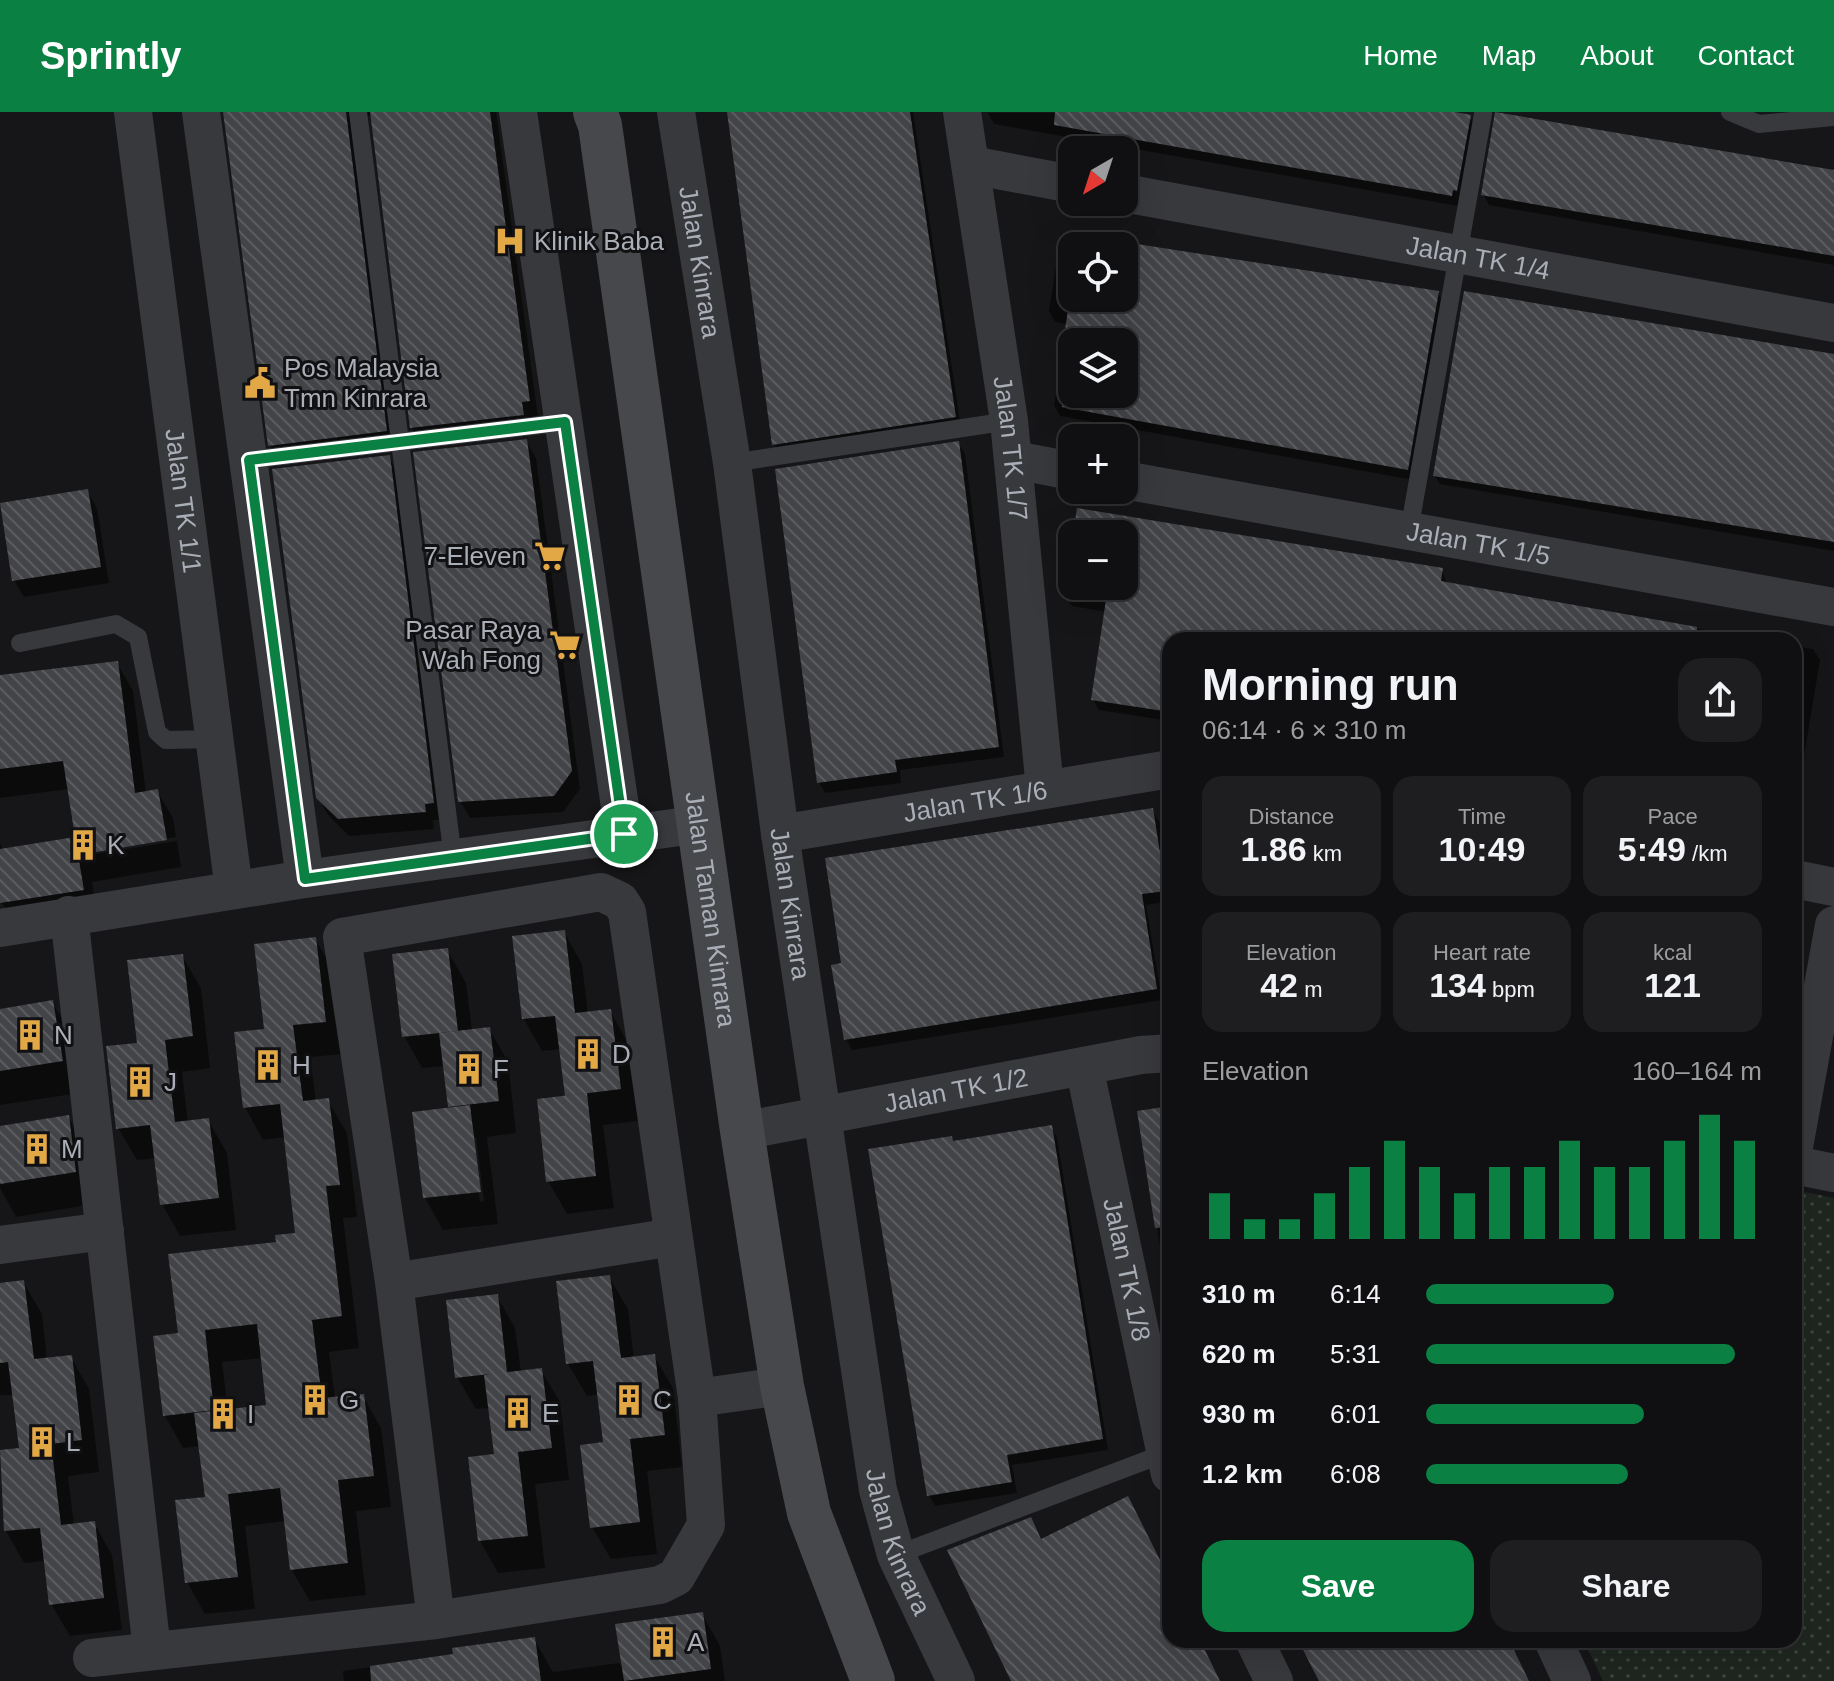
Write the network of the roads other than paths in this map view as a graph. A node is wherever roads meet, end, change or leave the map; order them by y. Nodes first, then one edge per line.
1 (133, 112) edge
2 (201, 112) edge
3 (358, 112) edge
4 (518, 112) edge
5 (676, 112) edge
6 (962, 112) edge
7 (1730, 112) edge
8 (1483, 114) edge
9 (600, 116) edge
10 (1834, 117) edge
11 (971, 165) junction
12 (1058, 181) edge
13 (1138, 196) edge
14 (1458, 254) junction
15 (1834, 323) edge
16 (1009, 421) junction
17 (565, 422) junction
18 (400, 442) junction
19 (249, 460) junction
20 (1014, 460) junction
21 (732, 463) junction
22 (1058, 468) edge
23 (1138, 483) edge
24 (1409, 531) junction
25 (1834, 607) edge
26 (20, 643) dead end
27 (215, 739) junction
28 (1162, 770) edge
29 (1045, 789) junction
30 (701, 824) junction
31 (624, 834) junction
32 (780, 834) junction
33 (453, 858) junction
34 (305, 879) junction
35 (1802, 881) edge
36 (1834, 887) edge
37 (234, 890) junction
38 (69, 915) junction
39 (1834, 925) edge
40 (0, 928) edge
41 (1162, 1054) edge
42 (1084, 1066) junction
43 (1802, 1103) edge
44 (823, 1116) junction
45 (742, 1131) junction
46 (1802, 1167) edge
47 (1834, 1173) edge
48 (105, 1231) junction
49 (673, 1237) junction
50 (0, 1245) edge
51 (394, 1282) junction
52 (782, 1386) junction
53 (697, 1398) junction
54 (1162, 1440) edge
55 (1162, 1466) edge
56 (896, 1555) junction
57 (436, 1620) junction
58 (1258, 1648) edge
59 (1557, 1648) edge
60 (152, 1651) junction
61 (92, 1658) dead end
62 (873, 1681) edge
63 (956, 1681) edge
64 (1274, 1681) edge
65 (1572, 1681) edge

1 - 27 street, Jalan TK 1/1
2 - 19 street
3 - 18 lane
4 - 17 street
5 - 21 street, Jalan Kinrara
6 - 11 street, Jalan TK 1/7
7 - 10 lane
8 - 14 lane
9 - 30 street, Jalan Taman Kinrara
11 - 12 street
11 - 16 street, Jalan TK 1/7
13 - 14 street, Jalan TK 1/4
14 - 15 street, Jalan TK 1/4
14 - 24 lane
16 - 20 street, Jalan TK 1/7
16 - 21 lane
17 - 18 lane
17 - 31 street
18 - 19 lane
18 - 33 lane
19 - 34 street
20 - 22 street
20 - 29 street, Jalan TK 1/7
21 - 32 street, Jalan Kinrara
23 - 24 street, Jalan TK 1/5
24 - 25 street, Jalan TK 1/5
26 - 27 lane
27 - 37 street, Jalan TK 1/1
28 - 29 street, Jalan TK 1/6
29 - 32 street, Jalan TK 1/6
30 - 31 street
30 - 45 street, Jalan Taman Kinrara
31 - 33 street
32 - 44 street, Jalan Kinrara
33 - 34 street
34 - 37 street
35 - 36 street
37 - 38 street
38 - 40 street
38 - 48 street
39 - 43 street
41 - 42 street, Jalan TK 1/2
42 - 44 street, Jalan TK 1/2
42 - 54 street, Jalan TK 1/8
44 - 45 street, Jalan TK 1/2
44 - 56 street, Jalan Kinrara
45 - 52 street, Jalan Taman Kinrara
46 - 47 street
48 - 50 street
48 - 60 street
49 - 51 street
49 - 51 street
49 - 53 street
51 - 57 street
52 - 53 street
52 - 62 street, Jalan Taman Kinrara
53 - 57 street
55 - 56 lane
56 - 63 street, Jalan Kinrara
57 - 60 street
58 - 64 street
59 - 65 street
60 - 61 street

